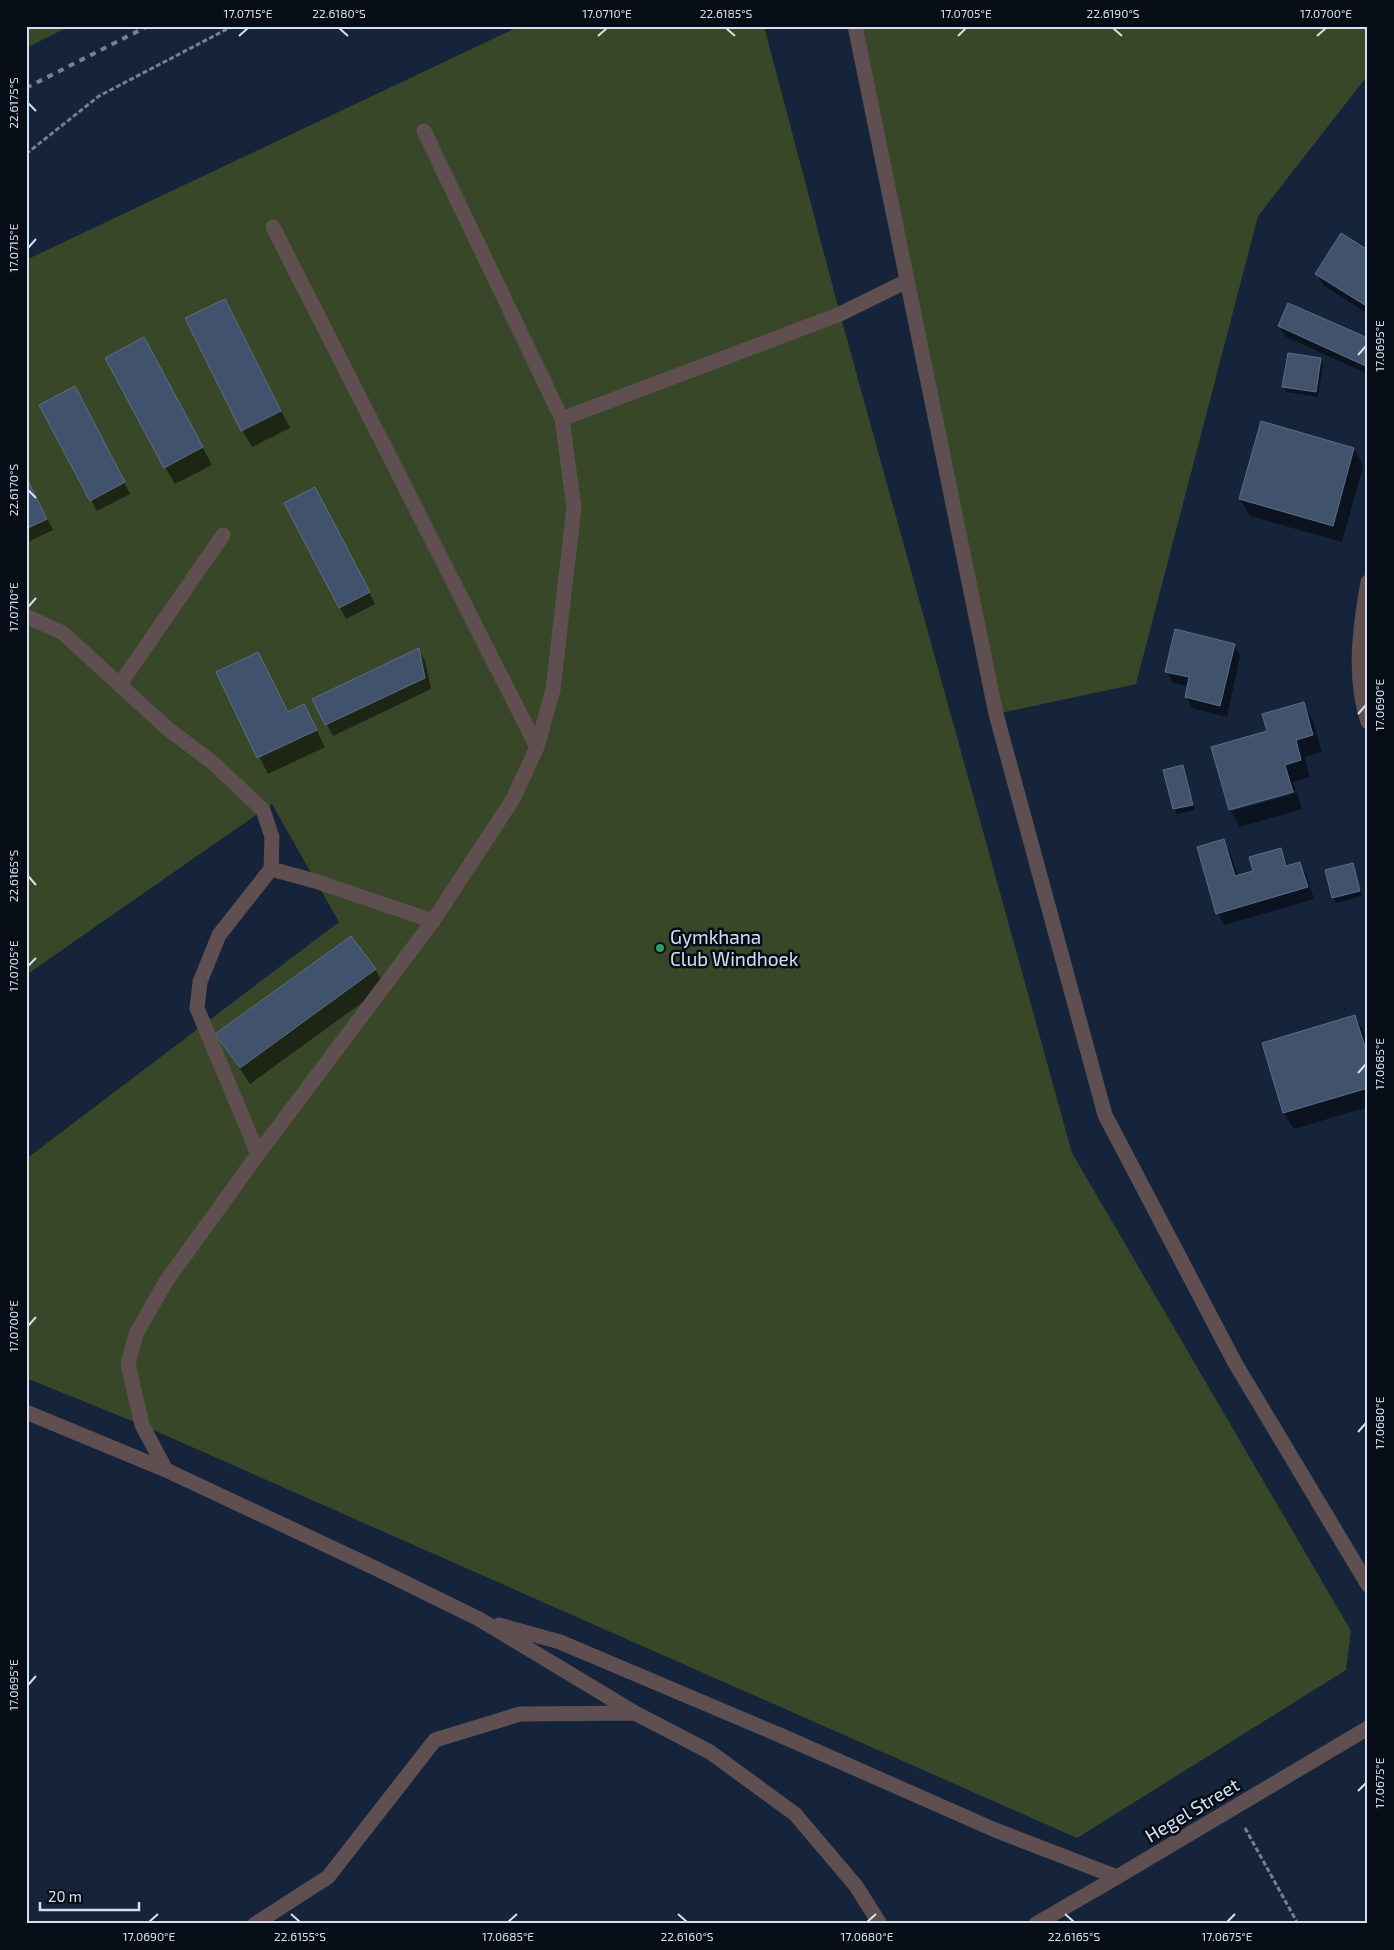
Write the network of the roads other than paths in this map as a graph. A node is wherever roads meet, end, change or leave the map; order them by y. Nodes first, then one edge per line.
1 (856, 26) edge
2 (424, 131) dead end
3 (273, 227) dead end
4 (907, 281) junction
5 (562, 419) junction
6 (223, 535) dead end
7 (1368, 582) edge
8 (26, 616) edge
9 (120, 684) junction
10 (1368, 722) edge
11 (537, 747) junction
12 (271, 869) junction
13 (433, 921) junction
14 (258, 1154) junction
15 (26, 1412) edge
16 (166, 1470) junction
17 (1368, 1586) edge
18 (480, 1619) junction
19 (635, 1713) junction
20 (1368, 1728) edge
21 (1117, 1877) junction
22 (255, 1924) edge
23 (880, 1924) edge
24 (1036, 1924) edge

1 - 4 street
2 - 5 street
3 - 11 street
4 - 5 street
4 - 17 street
5 - 11 street
6 - 9 street
7 - 10 street
8 - 9 street
9 - 12 street
11 - 13 street
12 - 13 street
12 - 14 street
13 - 14 street
14 - 16 street
15 - 16 street
16 - 18 street
18 - 19 street
18 - 21 street
19 - 22 street
19 - 23 street
20 - 21 street, Hegel Street
21 - 24 street, Hegel Street

